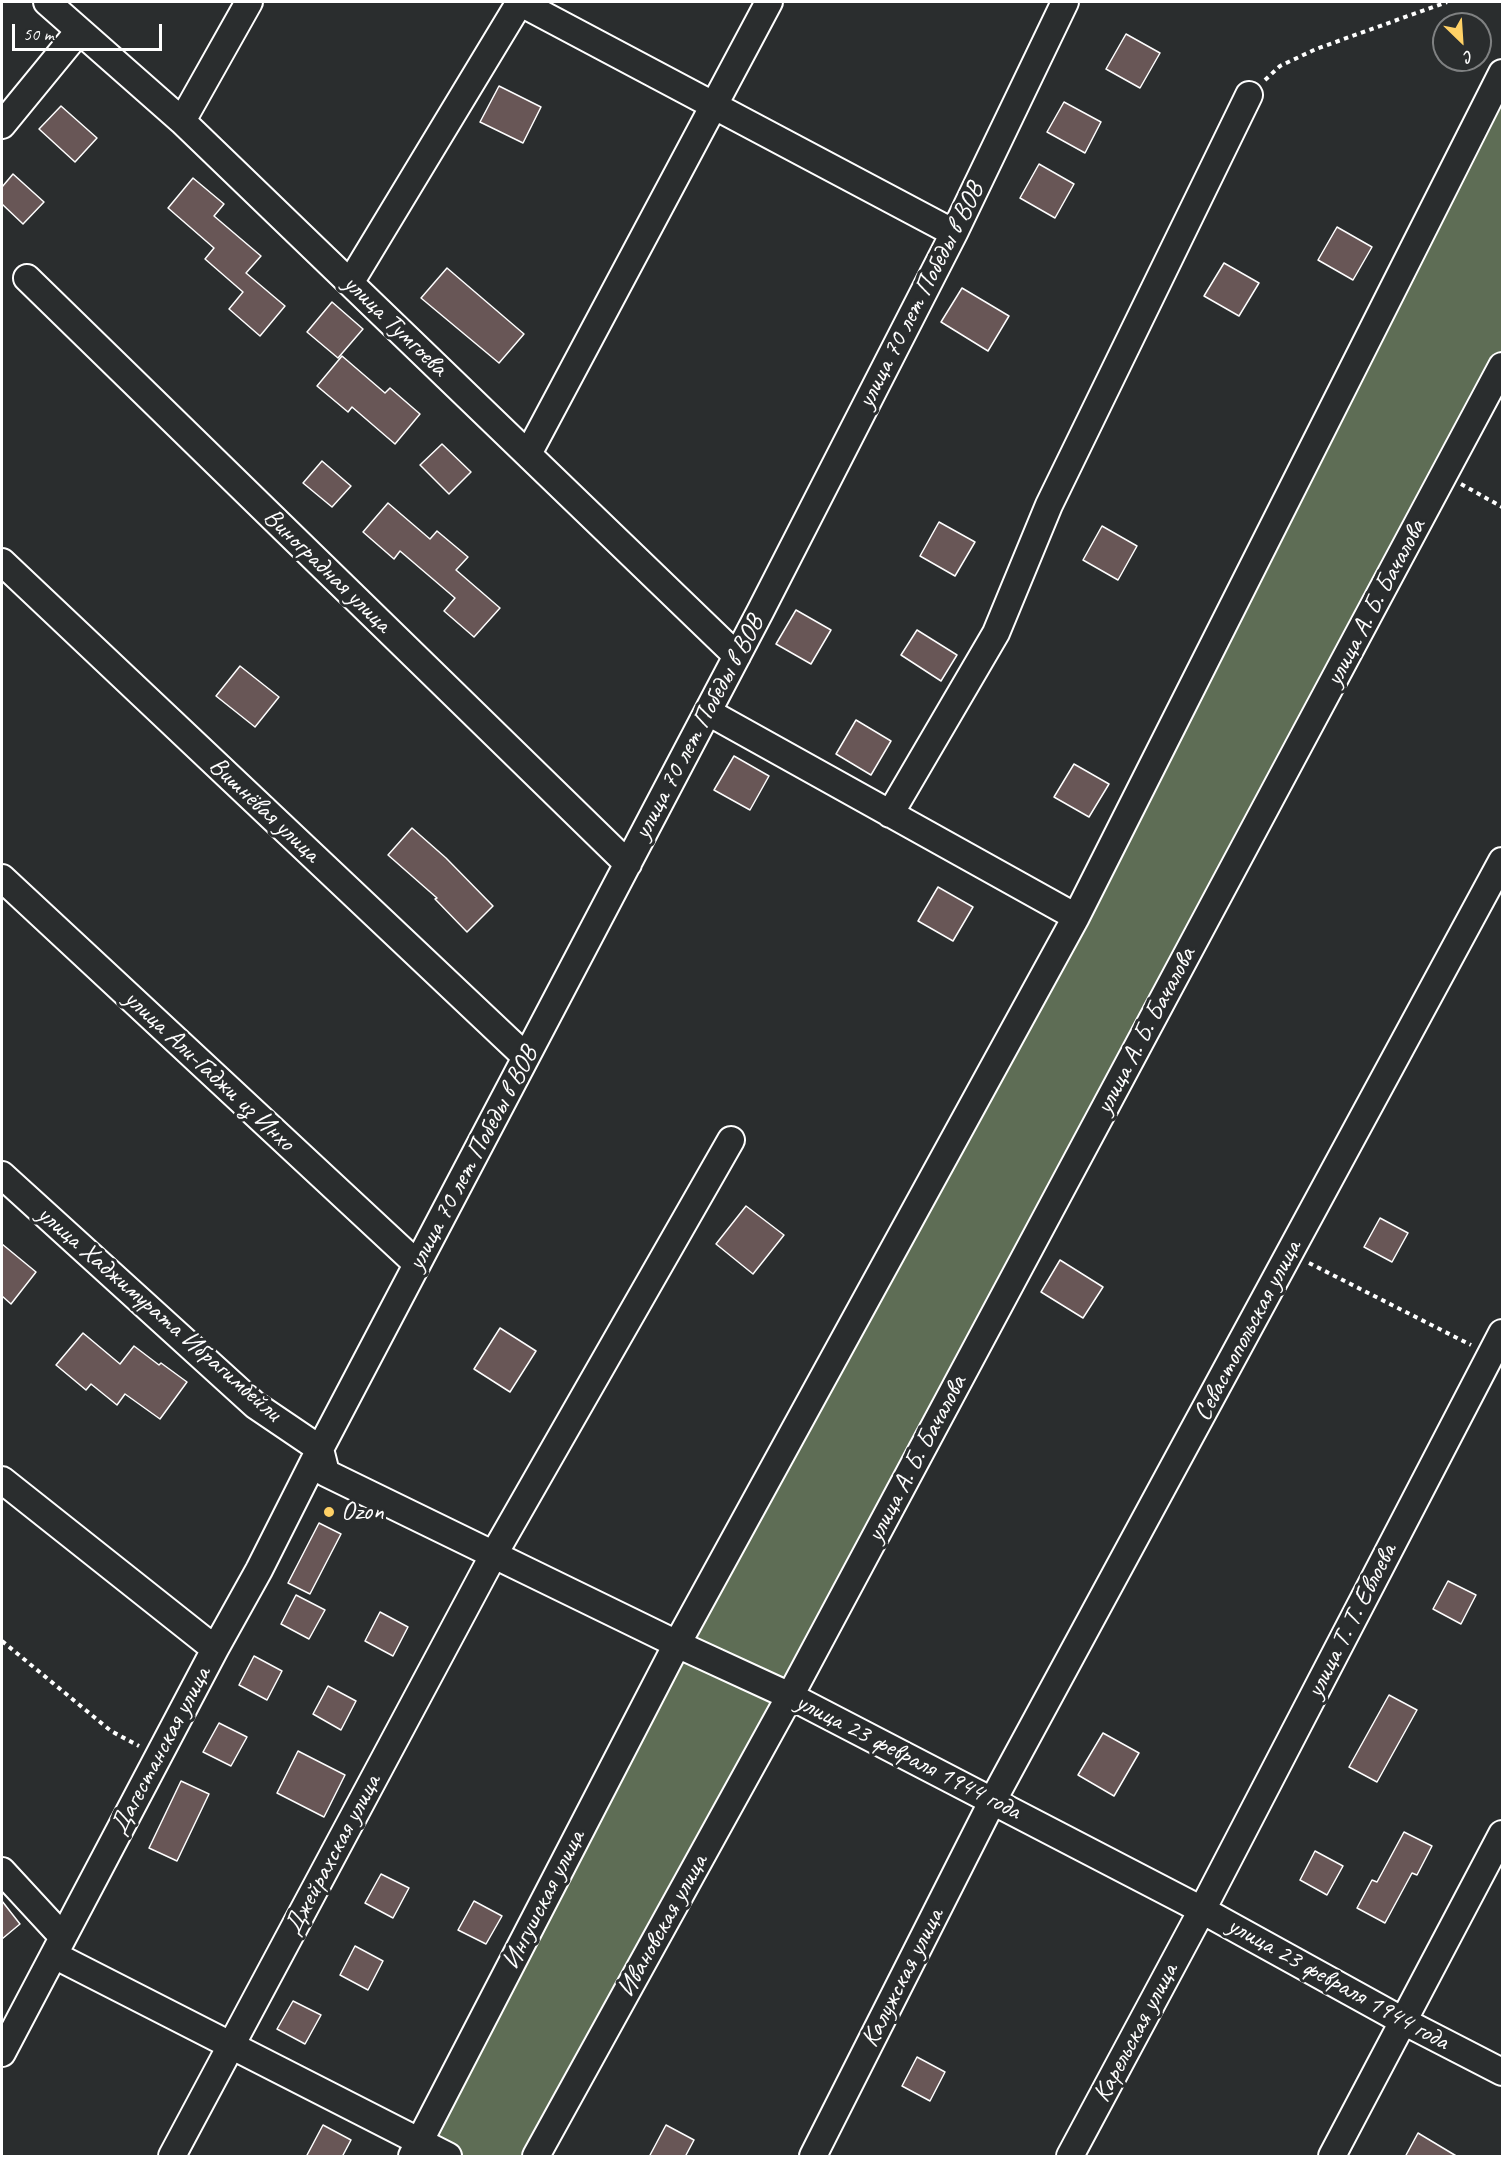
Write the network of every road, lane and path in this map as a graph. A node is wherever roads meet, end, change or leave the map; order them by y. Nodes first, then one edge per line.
1 (47, 2) edge
2 (249, 2) edge
3 (520, 2) edge
4 (769, 2) edge
5 (1065, 2) edge
6 (1447, 2) edge
7 (79, 31) junction
8 (1503, 73) edge
9 (1250, 95) joint
10 (714, 106) junction
11 (182, 121) junction
12 (2, 125) edge
13 (954, 233) junction
14 (27, 278) dead end
15 (350, 283) junction
16 (1503, 366) edge
17 (528, 454) junction
18 (1444, 475) junction
19 (1503, 507) edge
20 (2, 562) edge
21 (737, 656) junction
22 (708, 712) junction
23 (890, 814) junction
24 (1503, 861) edge
25 (628, 864) junction
26 (2, 878) edge
27 (1076, 917) junction
28 (526, 1058) junction
29 (731, 1140) dead end
30 (2, 1175) edge
31 (1290, 1254) junction
32 (417, 1264) junction
33 (1496, 1344) edge
34 (320, 1449) junction
35 (2, 1480) edge
36 (494, 1554) junction
37 (2, 1641) edge
38 (676, 1644) junction
39 (214, 1649) junction
40 (790, 1696) junction
41 (158, 1757) junction
42 (993, 1800) junction
43 (1503, 1834) edge
44 (2, 1871) edge
45 (1202, 1910) junction
46 (58, 1946) junction
47 (1403, 2021) junction
48 (231, 2045) junction
49 (2, 2053) edge
50 (1503, 2072) edge
51 (416, 2149) edge
52 (172, 2157) edge
53 (448, 2157) edge
54 (536, 2157) edge
55 (813, 2157) edge
56 (1070, 2157) edge
57 (1332, 2157) edge

1 - 7 street, улица Тумгоева
2 - 11 street
3 - 10 street
3 - 15 street
4 - 10 street
5 - 13 street, улица 70 лет Победы в ВОВ
6 - 9 path
7 - 11 street, улица Тумгоева
7 - 12 street
8 - 27 street, Ингушская улица
9 - 23 street
10 - 13 street
10 - 17 street
11 - 15 street, улица Тумгоева
13 - 21 street, улица 70 лет Победы в ВОВ
14 - 25 street, Виноградная улица
15 - 17 street, улица Тумгоева
16 - 18 street, улица А. Б. Бачалова
17 - 21 street, улица Тумгоева
18 - 19 path
18 - 40 street, улица А. Б. Бачалова
20 - 28 street, Вишнёвая улица
21 - 22 street, улица 70 лет Победы в ВОВ
22 - 23 street
22 - 25 street, улица 70 лет Победы в ВОВ
23 - 27 street
24 - 31 street, Севастопольская улица
25 - 28 street, улица 70 лет Победы в ВОВ
26 - 32 street, улица Али-Гаджи из Инхо
27 - 38 street, Ингушская улица
28 - 32 street, улица 70 лет Победы в ВОВ
29 - 36 street, Джейрахская улица
30 - 34 street, улица Хаджимурата Ибрагимбейли
31 - 33 path
31 - 42 street, Севастопольская улица
32 - 34 street, улица 70 лет Победы в ВОВ
33 - 45 street, улица Т. Т. Евлоева
34 - 36 street, улица 23 февраля 1944 года
34 - 39 street, Дагестанская улица
35 - 39 street
36 - 38 street, улица 23 февраля 1944 года
36 - 48 street, Джейрахская улица
37 - 41 path
38 - 40 street, улица 23 февраля 1944 года
38 - 51 street, Ингушская улица
39 - 41 street, Дагестанская улица
40 - 42 street, улица 23 февраля 1944 года
40 - 54 street, Ивановская улица
41 - 46 street, Дагестанская улица
42 - 45 street, улица 23 февраля 1944 года
42 - 55 street, Калужская улица
43 - 47 street
44 - 46 street
45 - 47 street, улица 23 февраля 1944 года
45 - 56 street, Карельская улица
46 - 48 street
46 - 49 street, Дагестанская улица
47 - 50 street, улица 23 февраля 1944 года
47 - 57 street
48 - 51 street
48 - 52 street, Джейрахская улица
51 - 53 street

